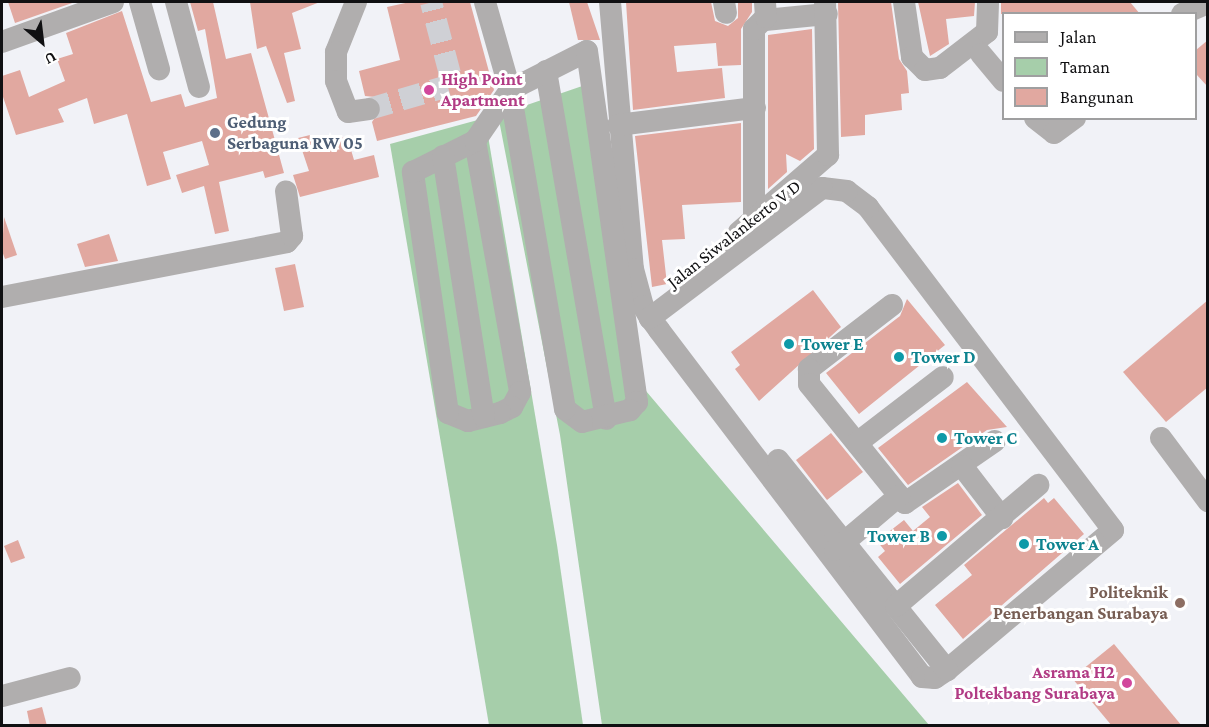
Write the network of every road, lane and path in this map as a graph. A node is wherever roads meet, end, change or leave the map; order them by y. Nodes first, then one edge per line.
1 (113, 2) edge
2 (140, 2) edge
3 (176, 2) edge
4 (356, 2) edge
5 (485, 2) edge
6 (610, 2) edge
7 (904, 2) edge
8 (988, 2) edge
9 (1208, 4) edge
10 (826, 8) edge
11 (765, 11) edge
12 (1186, 12) edge
13 (1197, 16) edge
14 (611, 40) junction
15 (2, 42) edge
16 (587, 51) junction
17 (981, 54) dead end
18 (159, 69) dead end
19 (546, 71) junction
20 (1002, 79) edge
21 (199, 87) dead end
22 (510, 90) junction
23 (755, 108) junction
24 (369, 109) tunnel mouth
25 (1073, 120) edge
26 (1043, 121) edge
27 (618, 126) junction
28 (475, 141) junction
29 (443, 156) junction
30 (286, 191) dead end
31 (754, 221) junction
32 (2, 297) edge
33 (892, 304) dead end
34 (650, 312) junction
35 (943, 377) dead end
36 (484, 417) junction
37 (606, 419) junction
38 (1161, 438) dead end
39 (995, 441) dead end
40 (857, 443) junction
41 (962, 466) junction
42 (1038, 485) dead end
43 (899, 496) junction
44 (1208, 501) edge
45 (1002, 518) junction
46 (838, 548) junction
47 (896, 606) junction
48 (946, 670) junction
49 (70, 678) dead end
50 (2, 696) edge

1 - 15 street
2 - 18 street
3 - 21 street
4 - 24 street
5 - 22 street
6 - 14 street
7 - 8 street
9 - 12 street
9 - 13 street
10 - 11 street
10 - 31 street, Jalan Siwalankerto V D
11 - 23 street
14 - 16 street
14 - 27 street
16 - 19 street
16 - 37 street
17 - 20 street
19 - 22 street
19 - 37 street
22 - 28 street
22 - 37 street
23 - 27 street
23 - 31 street
25 - 26 street
27 - 34 street
28 - 29 street
28 - 36 street
29 - 36 street
29 - 36 street
30 - 32 street
31 - 34 street, Jalan Siwalankerto V D
33 - 40 street
34 - 46 street
34 - 48 street
35 - 40 street
38 - 44 street
39 - 41 street
40 - 43 street
41 - 43 street
41 - 45 street
42 - 45 street
43 - 46 street
45 - 47 street
46 - 47 street
46 - 48 street
47 - 48 street
49 - 50 street

